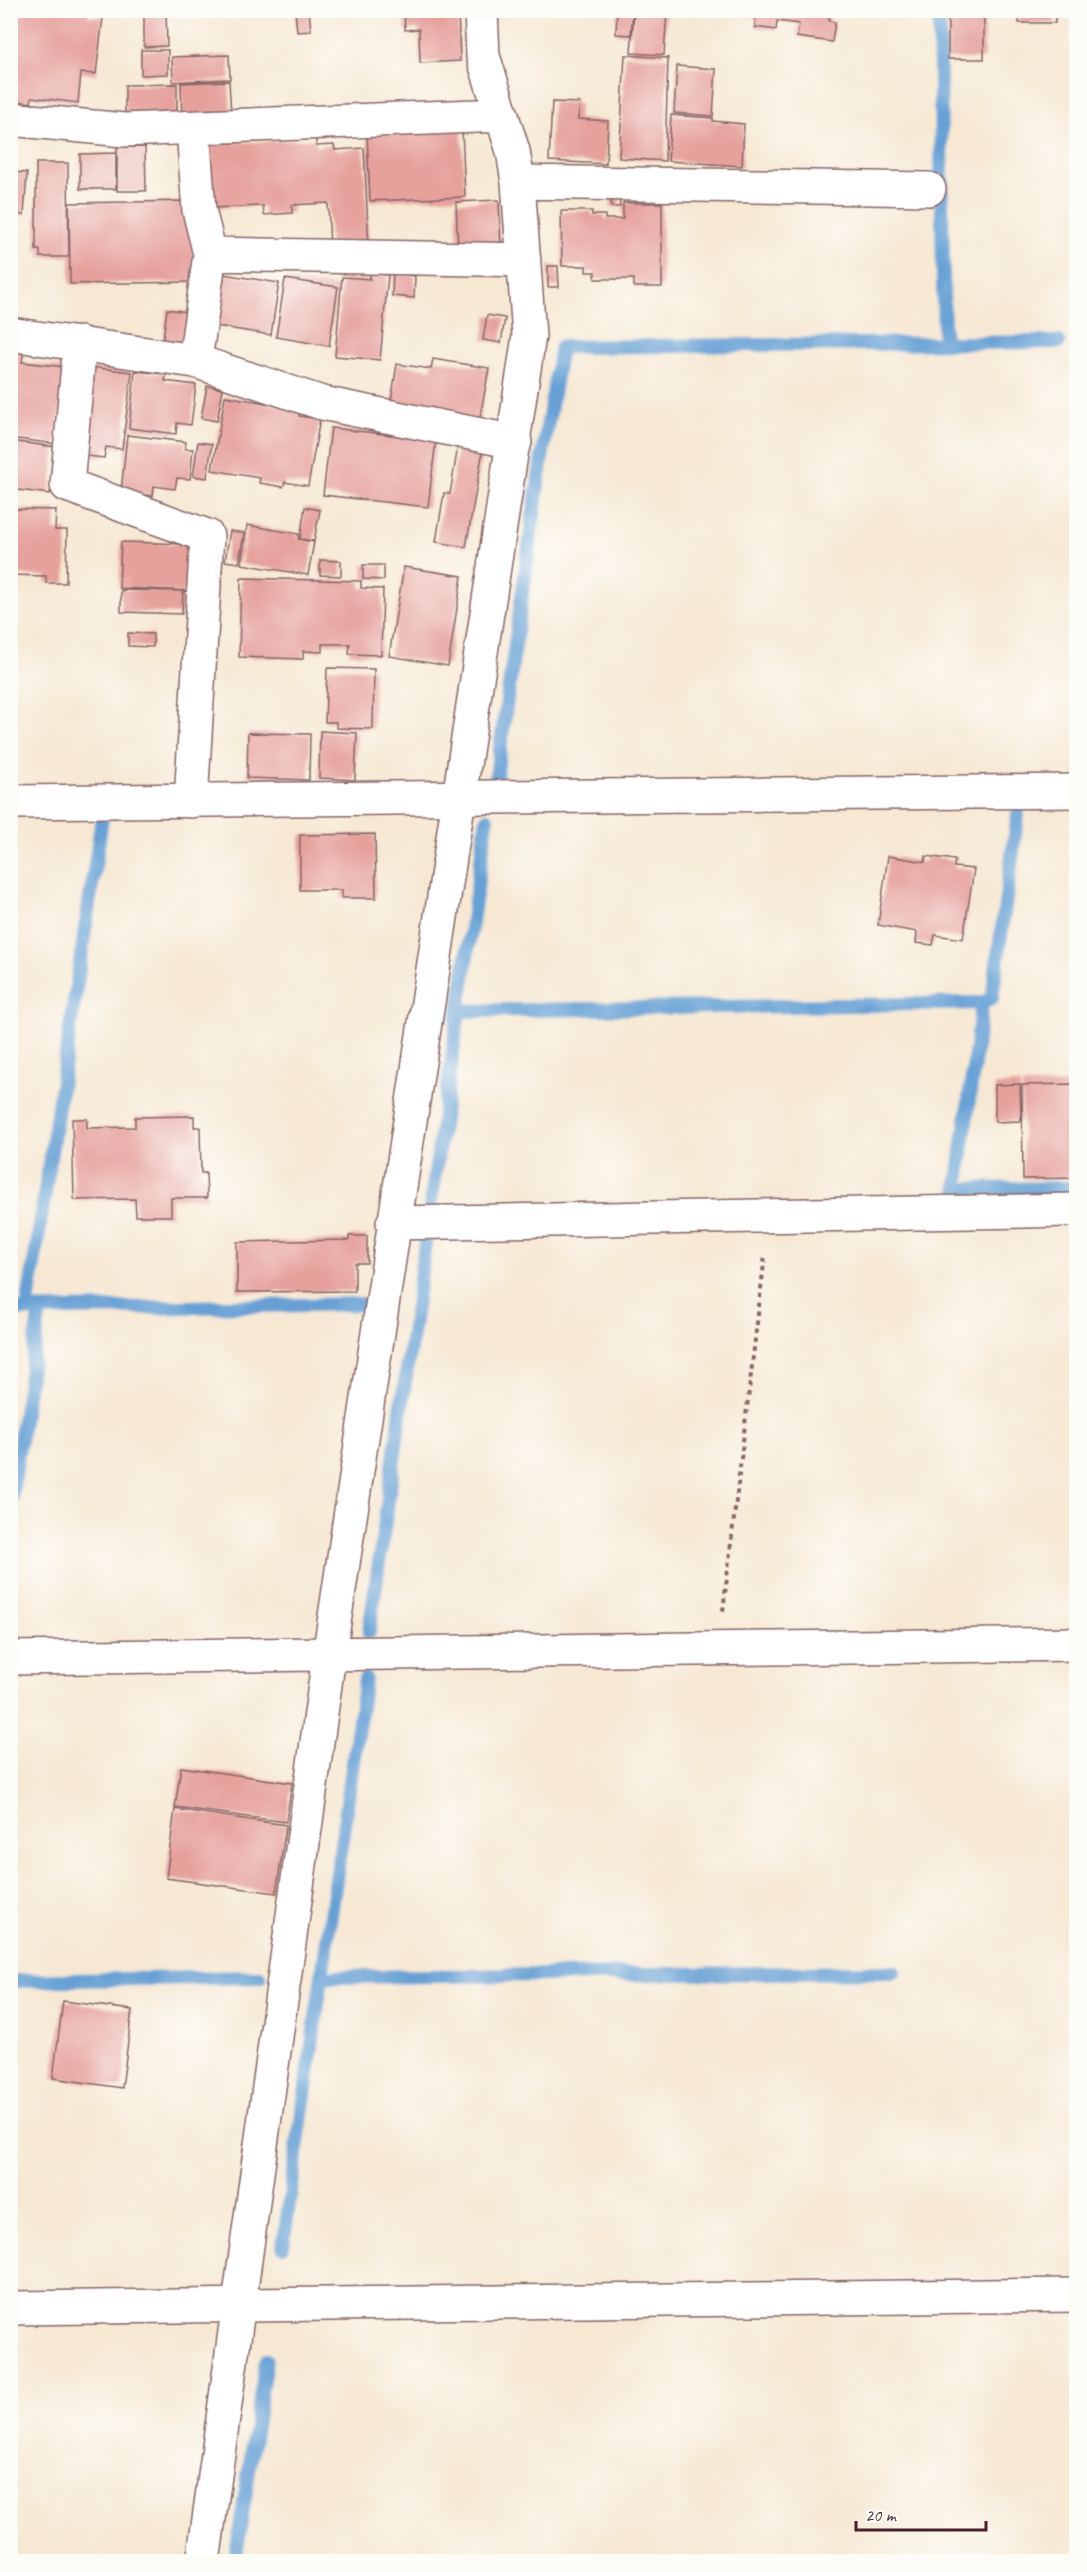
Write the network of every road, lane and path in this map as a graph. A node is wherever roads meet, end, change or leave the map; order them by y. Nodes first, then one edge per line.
1 (481, 10) edge
2 (502, 115) junction
3 (10, 119) edge
4 (193, 129) junction
5 (518, 182) junction
6 (929, 189) dead end
7 (210, 254) junction
8 (524, 260) junction
9 (10, 334) edge
10 (80, 343) junction
11 (195, 361) junction
12 (515, 442) junction
13 (1077, 791) edge
14 (457, 798) junction
15 (191, 801) junction
16 (10, 802) edge
17 (1077, 1210) edge
18 (769, 1216) junction
19 (393, 1223) junction
20 (1077, 1644) edge
21 (719, 1649) junction
22 (329, 1656) junction
23 (10, 1658) edge
24 (1077, 2295) edge
25 (240, 2306) junction
26 (10, 2308) edge
27 (203, 2562) edge

1 - 2 street
2 - 4 street
2 - 5 street
3 - 4 street
4 - 7 street
5 - 6 street
5 - 8 street
7 - 8 street
7 - 11 street
8 - 12 street
9 - 10 street
10 - 11 street
10 - 15 street
11 - 12 street
12 - 14 street
13 - 14 street
14 - 15 street
14 - 19 street
15 - 16 street
17 - 18 street
18 - 19 street
18 - 21 path
19 - 22 street
20 - 21 street
21 - 22 street
22 - 23 street
22 - 25 street
24 - 25 street
25 - 26 street
25 - 27 street

